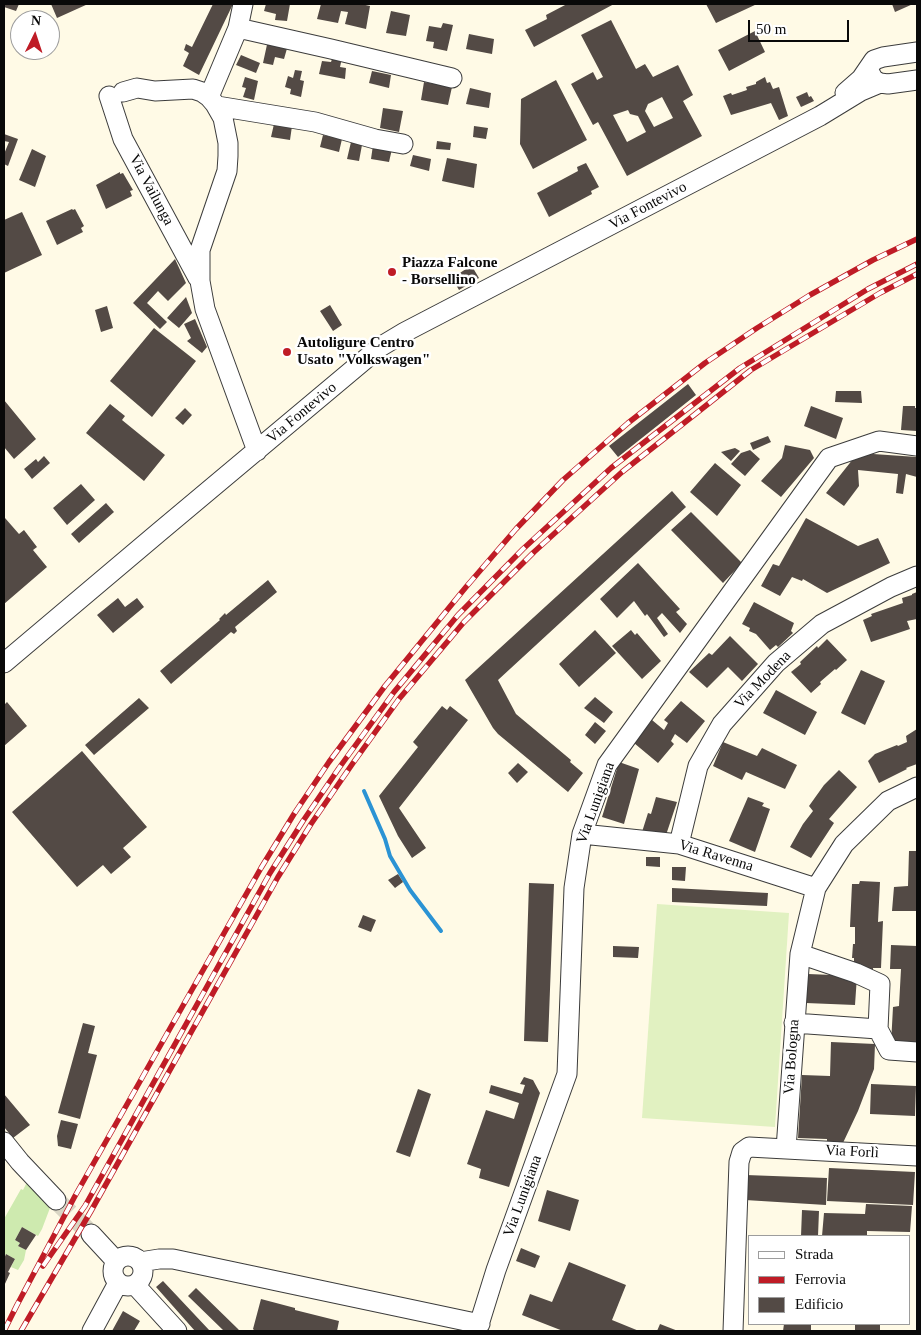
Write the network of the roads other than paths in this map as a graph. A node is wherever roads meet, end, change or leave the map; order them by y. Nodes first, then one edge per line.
1 (243, 4) edge
2 (238, 28) junction
3 (917, 52) edge
4 (872, 64) junction
5 (452, 78) dead end
6 (917, 80) edge
7 (880, 83) junction
8 (213, 102) junction
9 (820, 116) junction
10 (403, 144) dead end
11 (200, 281) junction
12 (917, 446) edge
13 (257, 451) junction
14 (917, 576) edge
15 (4, 663) edge
16 (917, 787) edge
17 (582, 834) junction
18 (679, 844) junction
19 (816, 888) junction
20 (800, 954) junction
21 (794, 1023) junction
22 (878, 1029) junction
23 (917, 1052) edge
24 (4, 1142) edge
25 (786, 1149) junction
26 (917, 1156) edge
27 (56, 1200) tunnel mouth
28 (91, 1234) tunnel mouth
29 (116, 1261) junction
30 (140, 1262) junction
31 (127, 1284) junction
32 (478, 1328) edge
33 (92, 1331) edge
34 (177, 1331) edge
35 (733, 1331) edge

1 - 2 street
2 - 5 street
2 - 8 street
3 - 4 street, Via Fontevivo
4 - 7 street
4 - 9 street, Via Fontevivo
6 - 7 street, Via Fontevivo
7 - 9 street, Via Fontevivo
8 - 10 street
8 - 11 street, Via Vailunga
8 - 11 street, Via Vailunga
9 - 13 street, Via Fontevivo
11 - 13 street, Via Vailunga
12 - 17 street, Via Lunigiana
13 - 15 street, Via Fontevivo
14 - 18 street, Via Modena
16 - 19 street, Via Bologna
17 - 18 street, Via Ravenna
17 - 32 street, Via Lunigiana
18 - 19 street, Via Ravenna
19 - 20 street, Via Bologna
20 - 21 street, Via Bologna
20 - 22 street
21 - 22 street
21 - 25 street, Via Bologna
22 - 23 street
24 - 27 street
25 - 26 street, Via Forlì
25 - 35 street
28 - 29 street
29 - 30 street
29 - 31 street
30 - 31 street
30 - 32 street, Via Lunigiana
31 - 33 street
31 - 34 street

